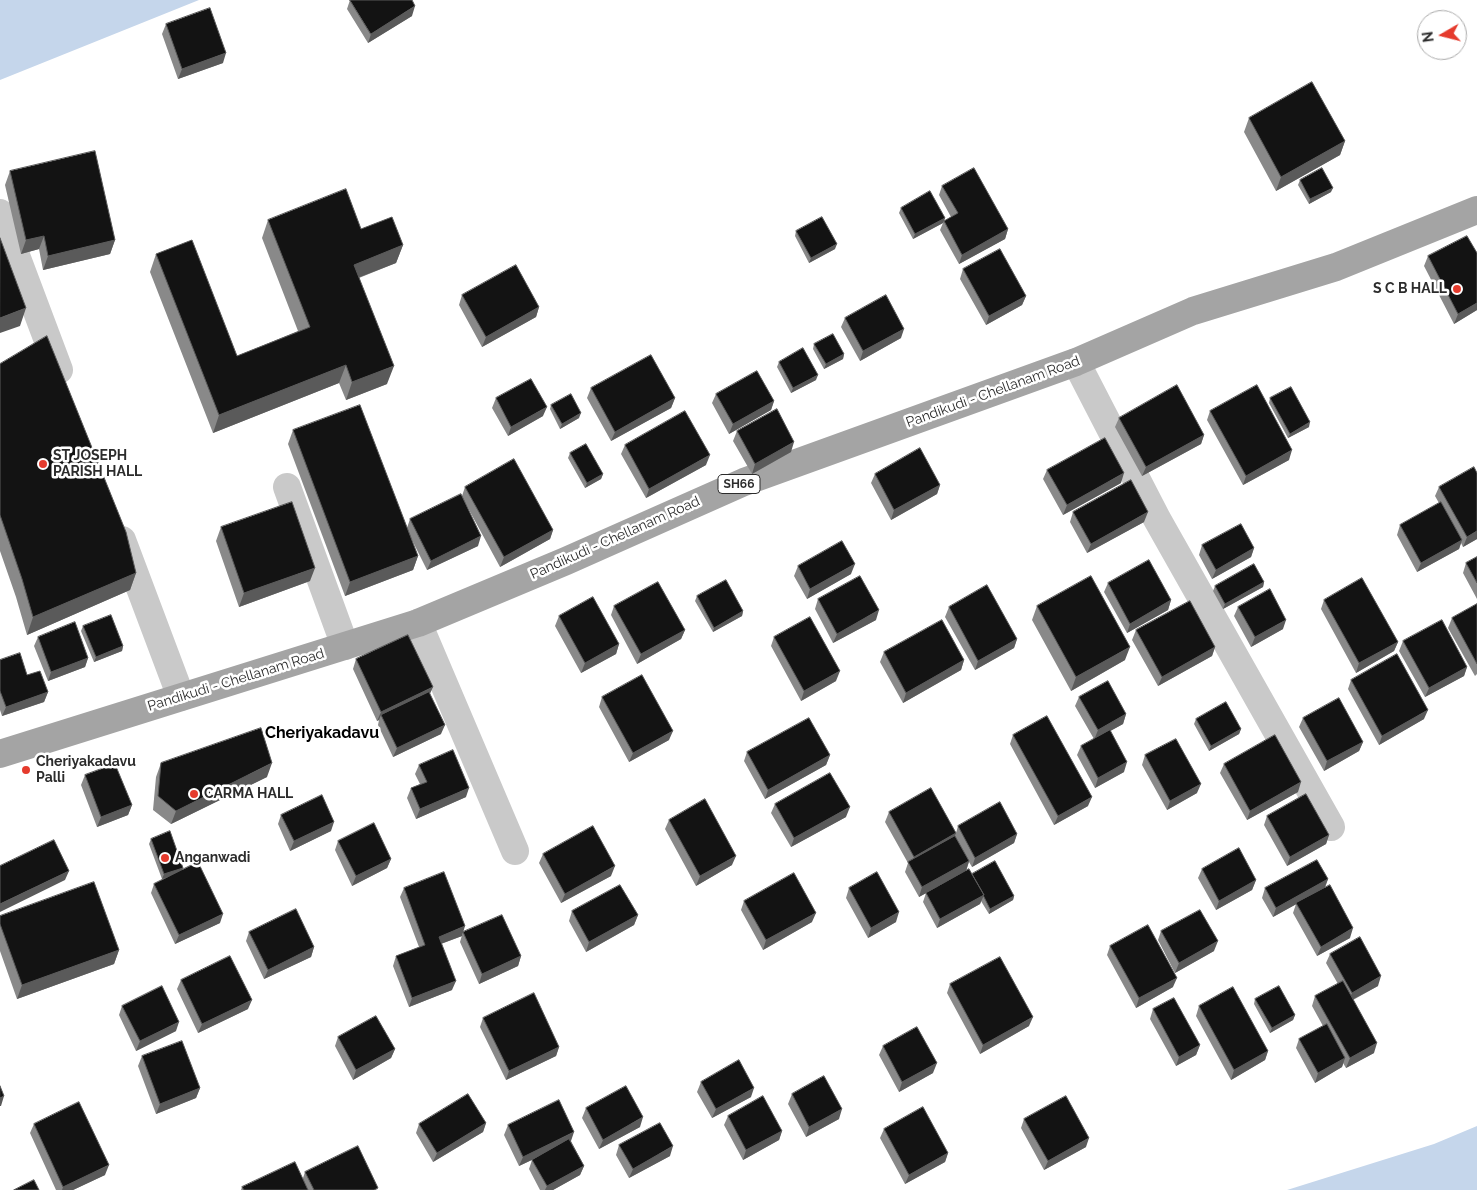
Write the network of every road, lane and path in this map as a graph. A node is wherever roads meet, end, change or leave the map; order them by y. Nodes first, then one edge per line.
1 (1477, 210) edge
2 (0, 213) edge
3 (1076, 362) junction
4 (66, 390) edge
5 (287, 487) dead end
6 (115, 520) edge
7 (418, 623) junction
8 (345, 646) junction
9 (181, 697) junction
10 (0, 754) edge
11 (1331, 827) dead end
12 (515, 851) dead end

1 - 3 main road, Pandikudi - Chellanam Road / SH66
2 - 4 street
3 - 7 main road, Pandikudi - Chellanam Road / SH66
3 - 11 street
5 - 8 street
6 - 9 street
7 - 8 main road, Pandikudi - Chellanam Road / SH66
7 - 12 street
8 - 9 main road, Pandikudi - Chellanam Road / SH66
9 - 10 main road, Pandikudi - Chellanam Road / SH66

